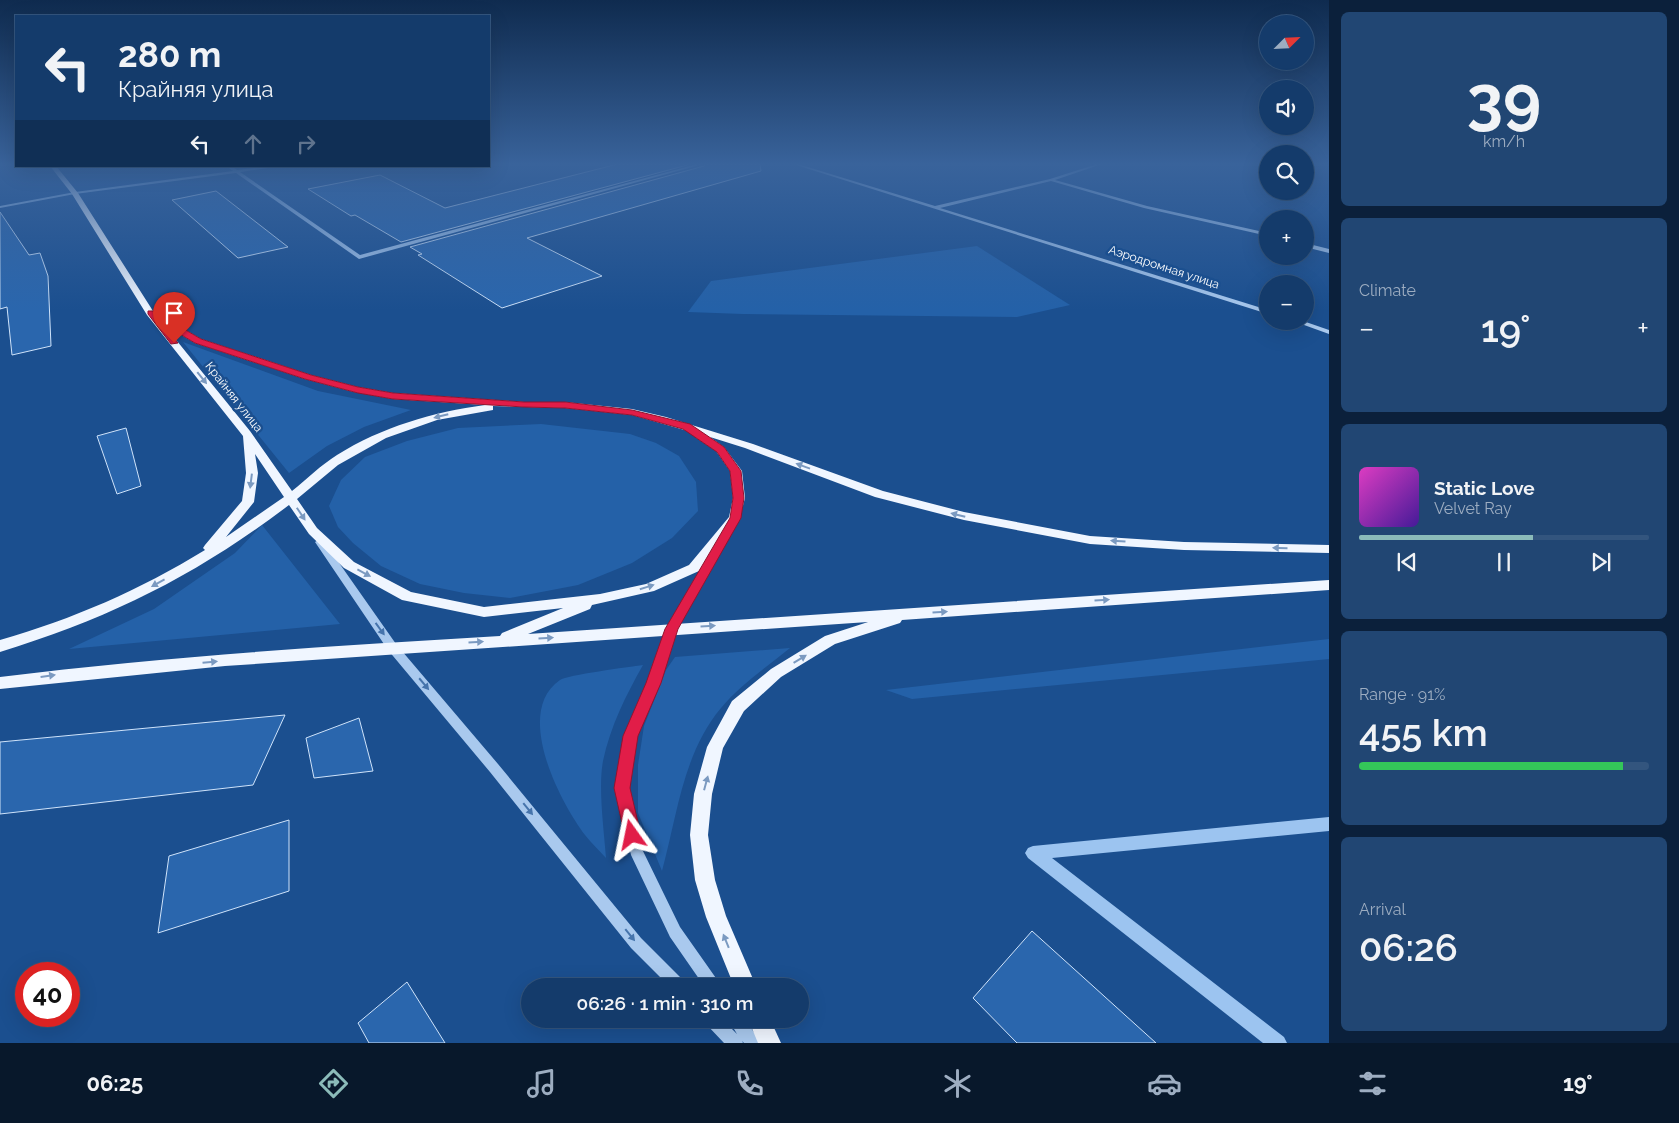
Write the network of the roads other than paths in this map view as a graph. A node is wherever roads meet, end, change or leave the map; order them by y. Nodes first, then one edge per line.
1 (87, 213) edge
2 (293, 213) edge
3 (521, 213) edge
4 (955, 213) edge
5 (1171, 213) edge
6 (1259, 233) edge
7 (1314, 248) edge
8 (1329, 252) edge
9 (1259, 309) edge
10 (150, 313) junction
11 (1314, 327) edge
12 (1329, 332) edge
13 (524, 404) junction
14 (687, 426) junction
15 (246, 433) junction
16 (290, 498) junction
17 (735, 518) junction
18 (312, 531) junction
19 (1329, 548) edge
20 (201, 559) junction
21 (1329, 585) edge
22 (600, 599) junction
23 (912, 614) junction
24 (672, 629) junction
25 (498, 641) junction
26 (0, 646) edge
27 (392, 647) junction
28 (0, 683) edge
29 (671, 978) edge
30 (707, 978) edge
31 (742, 978) edge
32 (720, 1028) edge
33 (742, 1028) edge
34 (763, 1028) edge
35 (735, 1043) edge
36 (753, 1043) edge
37 (770, 1043) edge

1 - 10 main road, Крайняя улица
2 - 3 street
4 - 9 street, Аэродромная улица
5 - 6 street
7 - 8 street
10 - 13 main road
10 -> 15 main road, Крайняя улица
11 - 12 street
13 - 14 main road
13 -> 16 main road
14 - 17 main road
19 -> 14 main road
15 - 16 main road, Крайняя улица
15 -> 20 main road
16 -> 18 main road, Крайняя улица
16 - 20 main road
22 -> 17 main road
17 - 24 street
18 -> 22 main road, Крайняя улица
18 -> 27 street
20 -> 26 main road
23 -> 21 main road
22 - 25 main road
24 -> 23 main road
31 -> 23 main road
25 -> 24 main road
24 - 30 street
27 -> 25 main road
28 -> 27 main road
27 -> 29 street
32 - 35 street
33 - 36 street
34 - 37 main road

